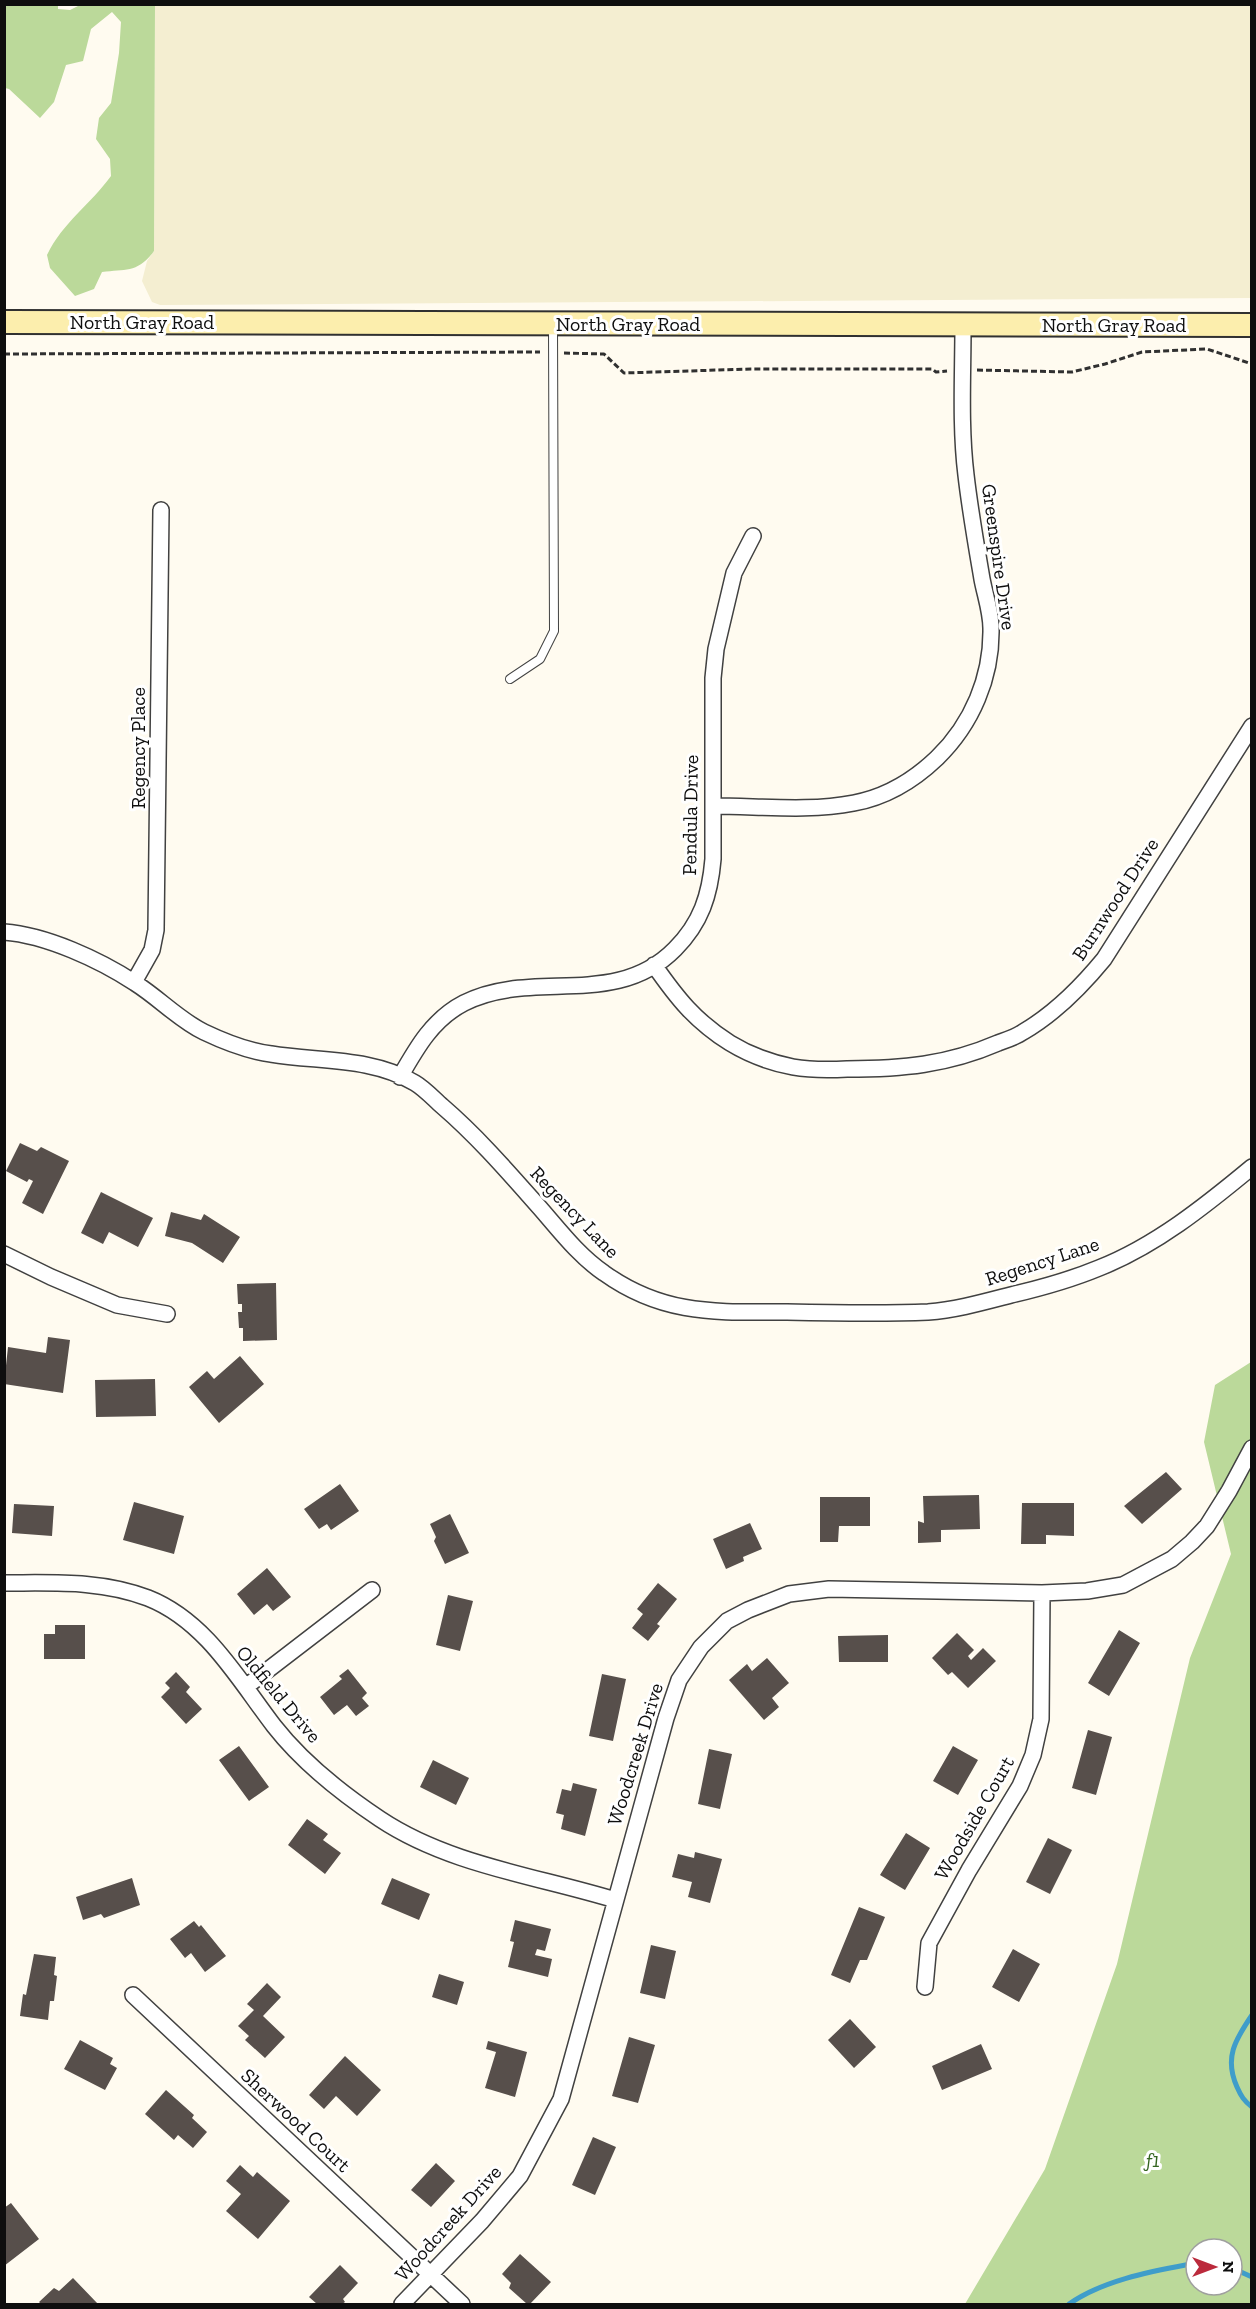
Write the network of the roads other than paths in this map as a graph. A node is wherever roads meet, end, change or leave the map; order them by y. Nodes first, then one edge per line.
1 (4, 322) edge
2 (553, 323) junction
3 (1251, 325) edge
4 (963, 326) junction
5 (161, 510) dead end
6 (753, 536) dead end
7 (510, 679) dead end
8 (1251, 726) edge
9 (713, 806) junction
10 (4, 932) edge
11 (654, 965) junction
12 (134, 982) junction
13 (400, 1077) junction
14 (1251, 1167) edge
15 (4, 1254) edge
16 (167, 1314) dead end
17 (1251, 1448) edge
18 (4, 1583) edge
19 (372, 1590) dead end
20 (1042, 1593) junction
21 (247, 1686) junction
22 (615, 1900) junction
23 (925, 1987) dead end
24 (133, 1995) dead end
25 (430, 2275) junction
26 (402, 2304) edge
27 (462, 2304) edge

1 - 2 street, North Gray Road
2 - 4 street, North Gray Road
2 - 7 lane
3 - 4 street, North Gray Road
4 - 9 street, Greenspire Drive
5 - 12 street, Regency Place
6 - 9 street, Pendula Drive
8 - 11 street, Burnwood Drive
9 - 11 street, Pendula Drive
10 - 12 street, Regency Lane
11 - 13 street, Pendula Drive
12 - 13 street, Regency Lane
13 - 14 street, Regency Lane
15 - 16 street
17 - 20 street, Woodcreek Drive
18 - 21 street, Oldfield Drive
19 - 21 street
20 - 22 street, Woodcreek Drive
20 - 23 street, Woodside Court
21 - 22 street, Oldfield Drive
22 - 25 street, Woodcreek Drive
24 - 25 street, Sherwood Court
25 - 26 street, Woodcreek Drive
25 - 27 street, Sherwood Court

